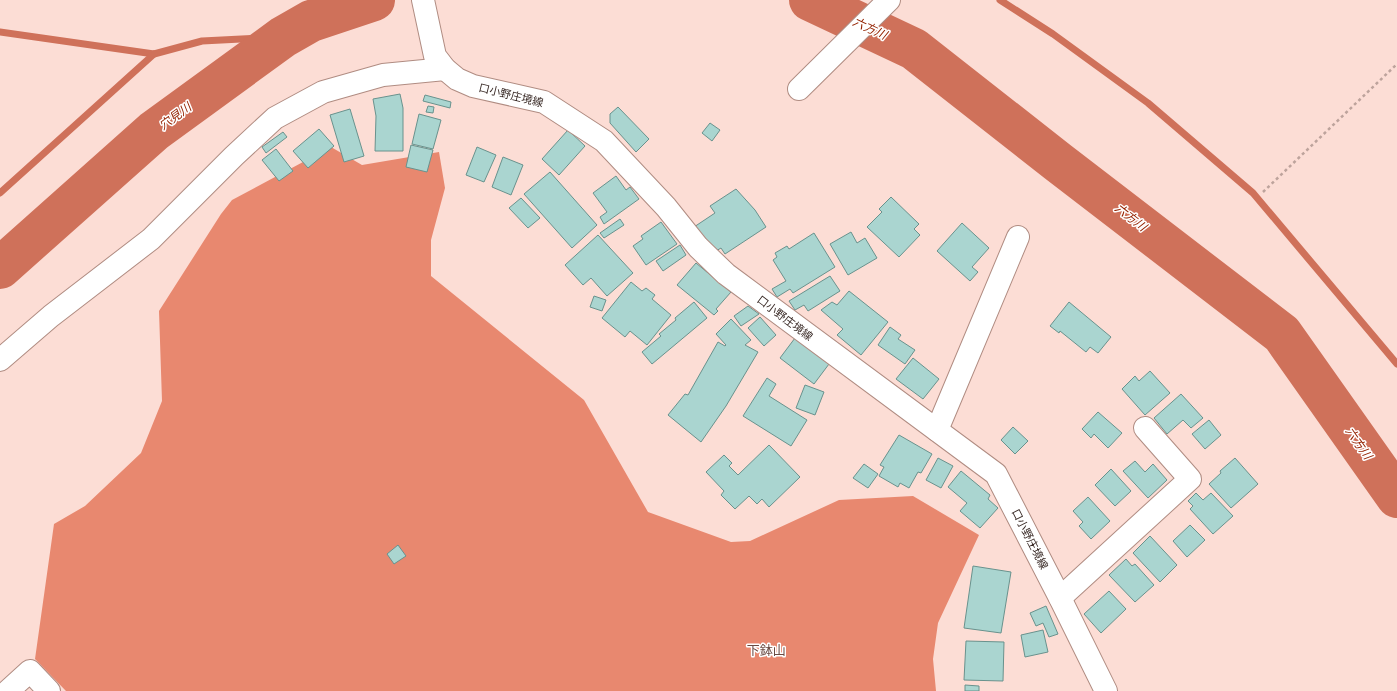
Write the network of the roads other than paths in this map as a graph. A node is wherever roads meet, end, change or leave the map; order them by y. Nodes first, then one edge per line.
1 (423, 0) edge
2 (889, 0) edge
3 (440, 63) junction
4 (799, 88) dead end
5 (1018, 237) dead end
6 (0, 360) edge
7 (1145, 428) dead end
8 (937, 430) junction
9 (1060, 598) junction
10 (8, 691) edge
11 (49, 691) edge
12 (1106, 691) edge

1 - 3 street
2 - 4 street
3 - 6 street
3 - 8 street, 口小野庄境線
5 - 8 street
7 - 9 street
8 - 9 street, 口小野庄境線
9 - 12 street, 口小野庄境線
10 - 11 street

